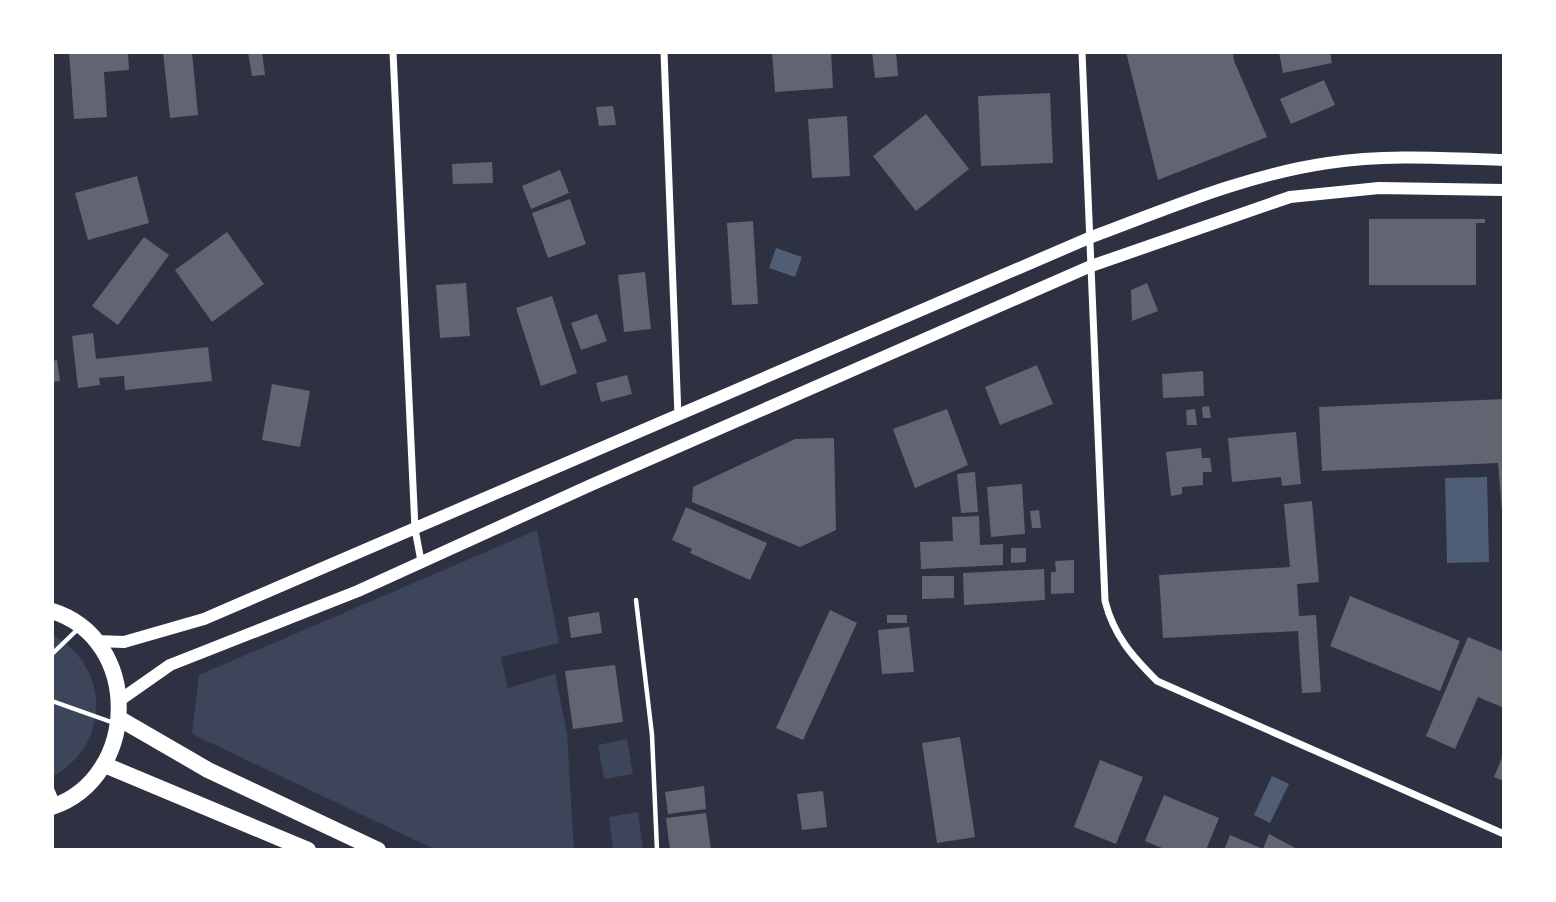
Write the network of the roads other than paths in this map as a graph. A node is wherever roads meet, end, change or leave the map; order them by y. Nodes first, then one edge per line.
1 (393, 52) edge
2 (664, 52) edge
3 (1082, 52) edge
4 (1503, 160) edge
5 (1503, 190) edge
6 (1089, 238) junction
7 (1091, 266) junction
8 (678, 417) junction
9 (415, 529) junction
10 (421, 561) junction
11 (636, 600) dead end
12 (52, 611) edge
13 (80, 626) junction
14 (96, 641) junction
15 (52, 653) edge
16 (120, 700) junction
17 (52, 701) edge
18 (120, 722) junction
19 (105, 765) junction
20 (52, 789) edge
21 (55, 806) edge
22 (1503, 834) edge
23 (308, 849) edge
24 (378, 849) edge
25 (657, 849) edge

1 - 9 street
2 - 8 street
3 - 6 street
4 - 6 street
5 - 7 street
6 - 7 street
6 - 8 street
7 - 10 street
7 - 22 street
8 - 9 street
9 - 10 street
9 - 14 street
10 - 16 street
11 - 25 lane
12 - 13 main road
13 - 14 main road
13 - 15 lane
14 - 16 main road
16 - 18 main road
17 - 18 lane
18 - 19 main road
18 - 24 main road
19 - 21 main road
19 - 23 main road
20 - 21 lane

